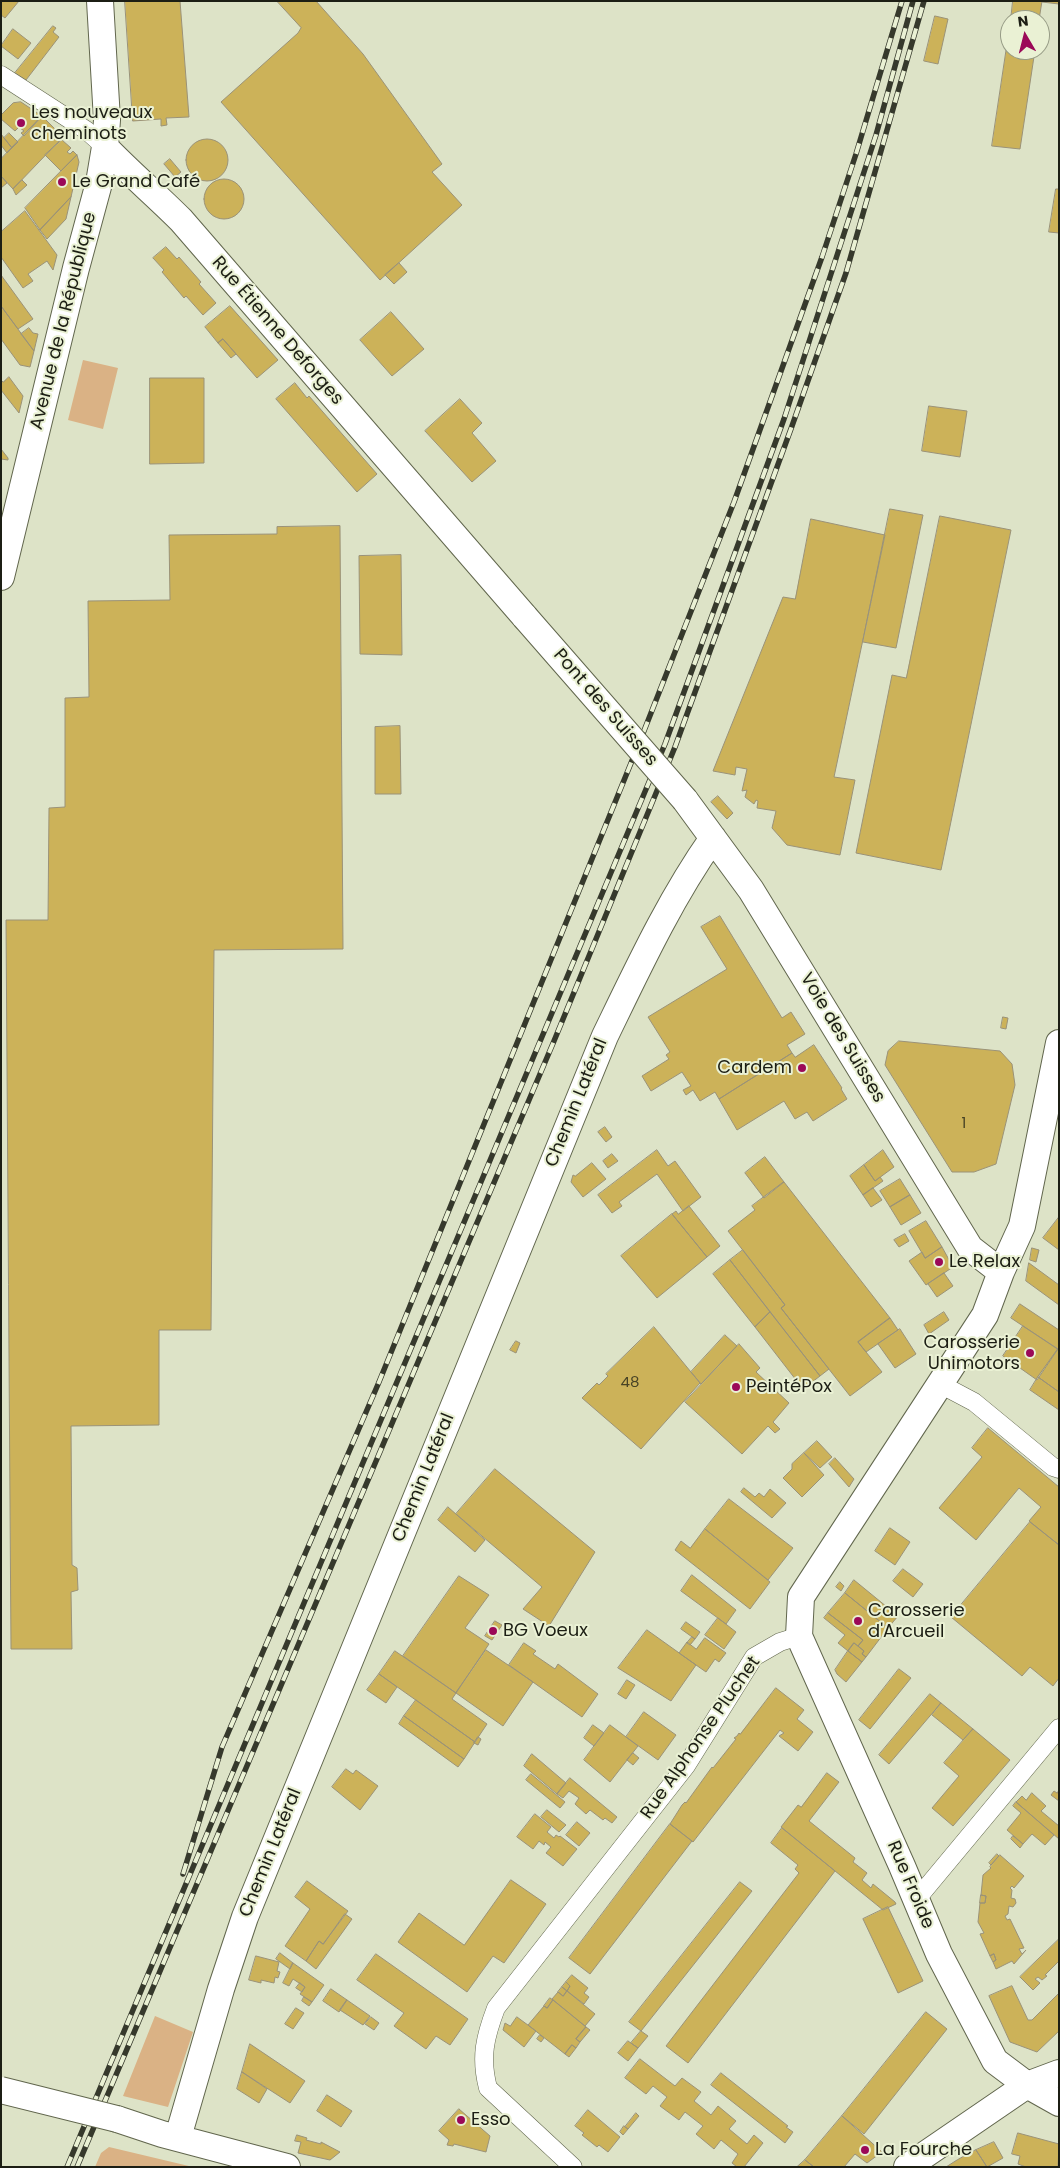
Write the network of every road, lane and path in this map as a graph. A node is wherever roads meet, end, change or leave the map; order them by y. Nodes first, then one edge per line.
1 (100, 1) edge
2 (3, 79) edge
3 (105, 147) junction
4 (1, 577) edge
5 (525, 617) joint
6 (685, 800) joint
7 (713, 838) junction
8 (1059, 1043) edge
9 (1001, 1272) junction
10 (940, 1384) junction
11 (1059, 1469) edge
12 (799, 1636) junction
13 (1059, 1728) edge
14 (916, 1900) junction
15 (1059, 2072) edge
16 (1027, 2086) junction
17 (1, 2090) edge
18 (1059, 2103) edge
19 (178, 2137) junction
20 (287, 2167) edge
21 (573, 2167) edge
22 (907, 2167) edge

1 - 3 street, Avenue de la République
2 - 3 street, Rue Étienne Deforges
3 - 4 street, Avenue de la République
3 - 5 street, Rue Étienne Deforges
5 - 6 street, Pont des Suisses, bridge
6 - 7 street, Voie des Suisses
7 - 9 street, Voie des Suisses
7 - 19 street, Chemin Latéral
8 - 9 street
9 - 10 street
10 - 11 street
10 - 12 street
12 - 14 street, Rue Froide
12 - 21 street, Rue Alphonse Pluchet
13 - 14 street
14 - 16 street, Rue Froide
15 - 16 street
16 - 18 street, Rue Froide
16 - 22 street
17 - 19 street, bridge
19 - 20 street

